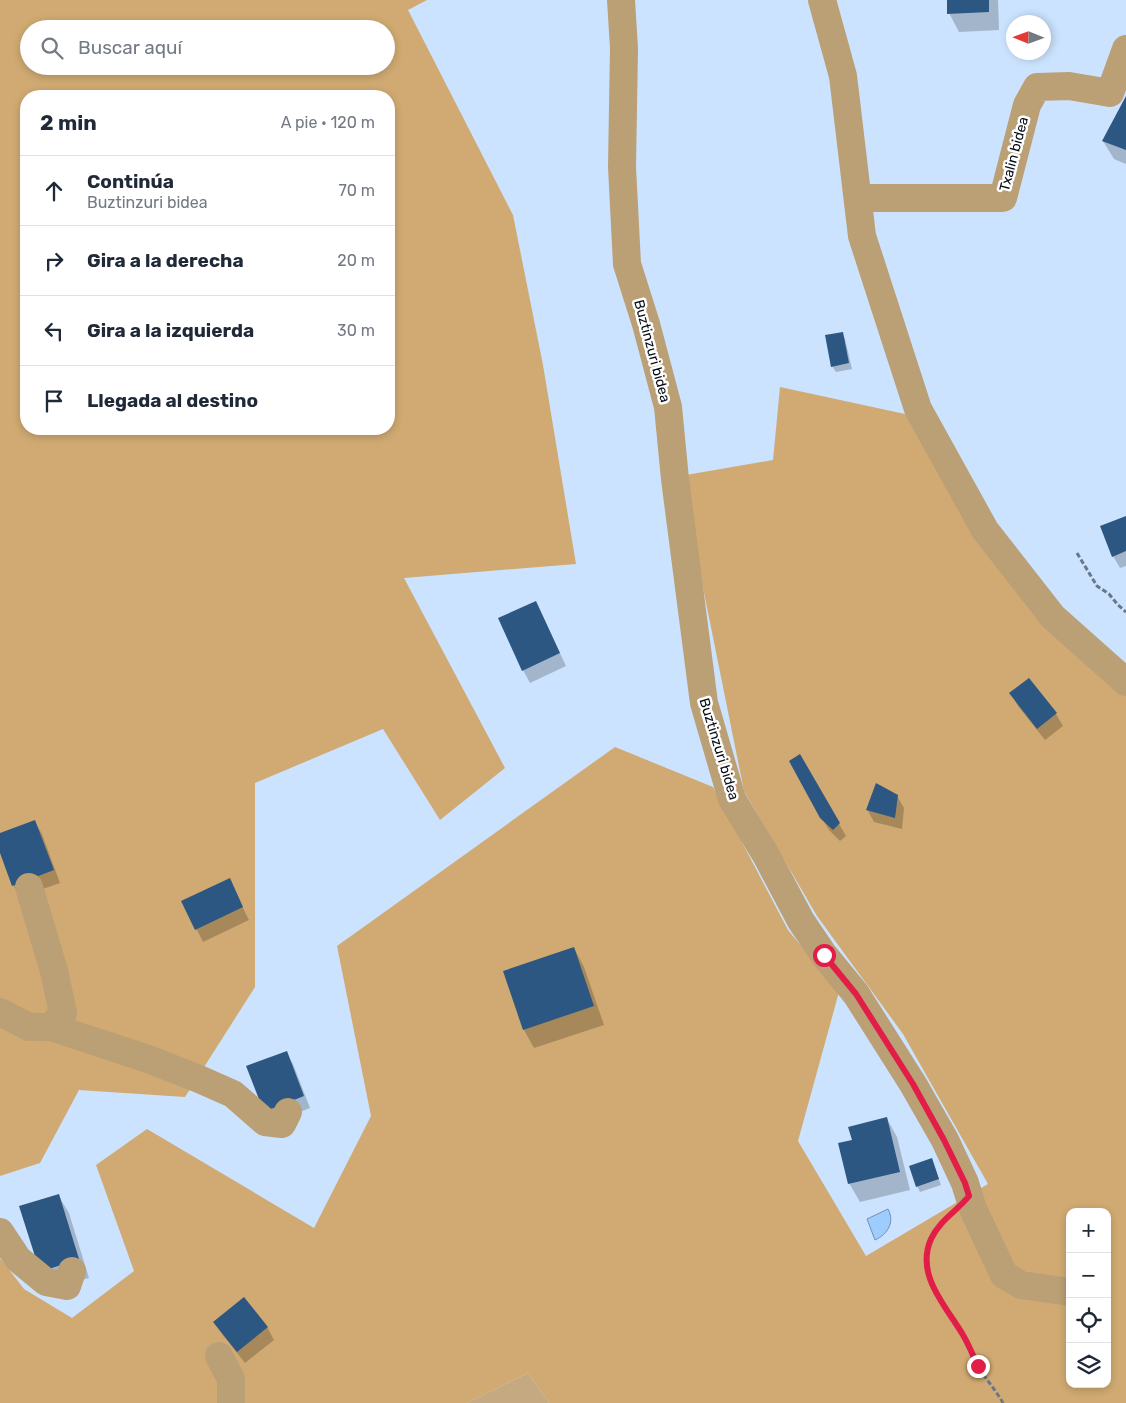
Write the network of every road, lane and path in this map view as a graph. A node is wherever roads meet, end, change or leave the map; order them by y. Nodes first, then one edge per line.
1 (621, 0) edge
2 (822, 0) edge
3 (1126, 49) edge
4 (858, 198) junction
5 (1077, 554) dead end
6 (1126, 612) edge
7 (1126, 682) edge
8 (29, 887) dead end
9 (0, 1012) edge
10 (51, 1027) junction
11 (288, 1112) dead end
12 (969, 1196) junction
13 (0, 1232) edge
14 (72, 1271) dead end
15 (1066, 1291) edge
16 (219, 1356) dead end
17 (231, 1403) edge
18 (1003, 1403) edge

1 - 12 street, Buztinzuri bidea
2 - 4 street
3 - 4 street, Txalin bidea
4 - 7 street
5 - 6 path
8 - 10 street
9 - 10 street
10 - 11 street
12 - 15 street, Buztinzuri bidea
12 - 18 path
13 - 14 street
16 - 17 street

